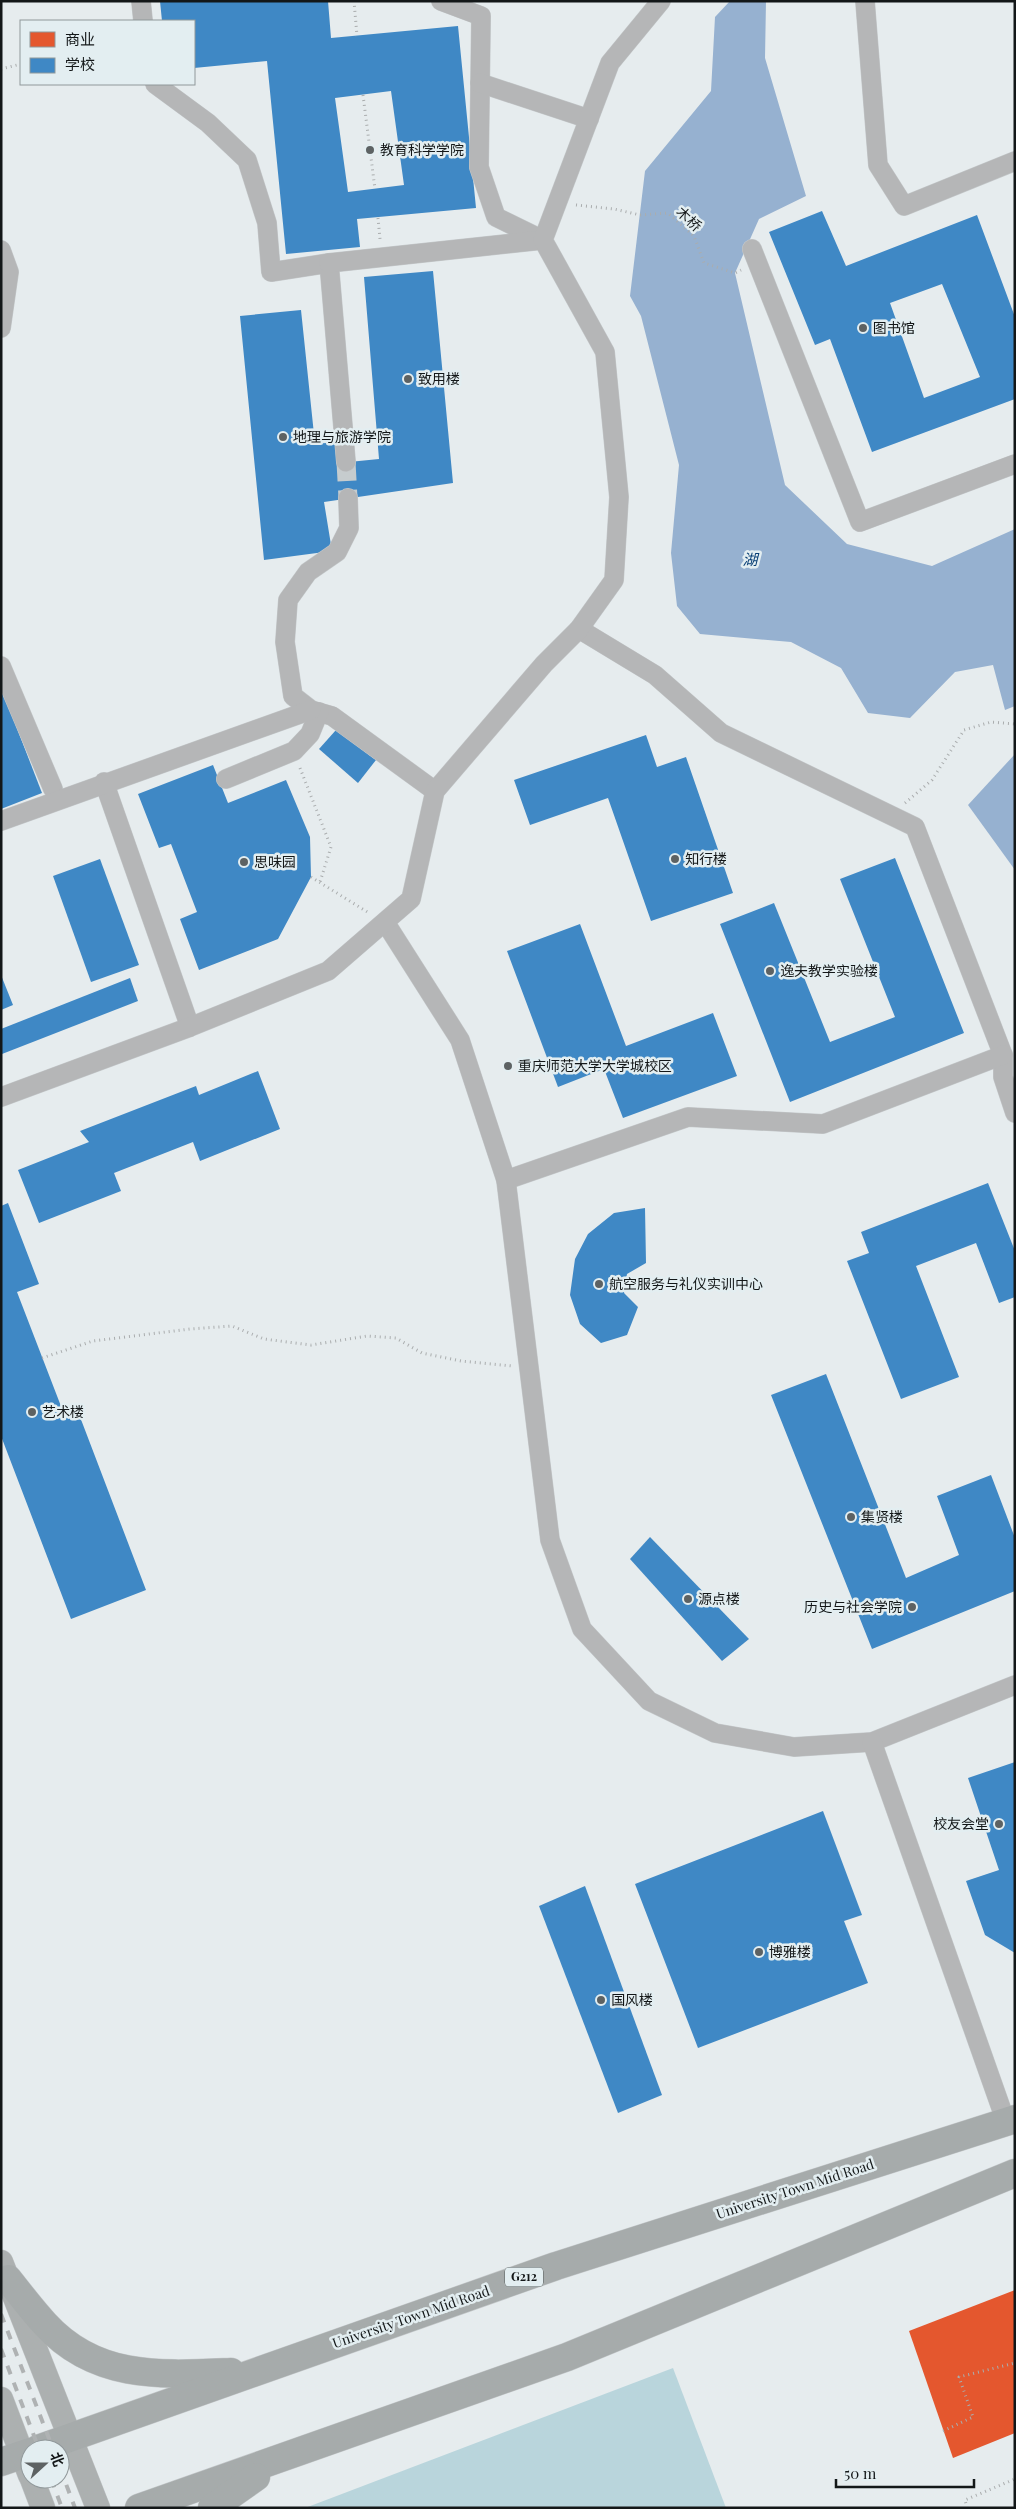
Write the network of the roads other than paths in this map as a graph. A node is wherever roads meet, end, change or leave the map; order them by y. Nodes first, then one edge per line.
1 (141, 1) edge
2 (441, 1) edge
3 (661, 1) edge
4 (865, 1) edge
5 (143, 20) edge
6 (480, 83) junction
7 (156, 85) edge
8 (589, 119) junction
9 (1014, 163) edge
10 (543, 240) junction
11 (752, 249) dead end
12 (1, 250) edge
13 (329, 263) junction
14 (1, 328) edge
15 (346, 462) tunnel mouth
16 (1015, 464) edge
17 (348, 498) tunnel mouth
18 (579, 629) junction
19 (1, 666) edge
20 (315, 711) junction
21 (226, 779) dead end
22 (104, 782) junction
23 (53, 789) dead end
24 (435, 791) junction
25 (1, 821) edge
26 (385, 922) junction
27 (190, 1027) junction
28 (1003, 1055) junction
29 (1011, 1089) edge
30 (1, 1097) edge
31 (1015, 1112) edge
32 (506, 1180) junction
33 (1015, 1685) edge
34 (872, 1742) junction
35 (1010, 2121) edge
36 (1015, 2173) edge
37 (5, 2270) edge
38 (258, 2371) junction
39 (1, 2399) edge
40 (71, 2437) junction
41 (67, 2439) edge
42 (20, 2447) edge
43 (294, 2453) junction
44 (36, 2489) edge
45 (43, 2508) edge
46 (98, 2508) edge
47 (139, 2508) edge
48 (212, 2508) edge

1 - 5 street
2 - 6 street
3 - 8 street
4 - 9 street
6 - 8 street
6 - 10 street
7 - 13 street
8 - 10 street
10 - 13 street
10 - 18 street
11 - 16 street
12 - 14 street
13 - 15 street
17 - 20 street
18 - 24 street
18 - 28 street
19 - 23 street
20 - 21 street
20 - 22 street
20 - 24 street
22 - 25 street
22 - 27 street
24 - 26 street
26 - 27 street
26 - 32 street
27 - 30 street
28 - 29 street
28 - 32 street
29 - 31 street
32 - 34 street
33 - 34 street
34 - 35 street
35 - 38 highway, University Town Mid Road / G212
36 - 43 highway
37 - 38 highway
37 - 40 main road
38 - 40 highway, University Town Mid Road / G212
39 - 42 main road
40 - 41 highway, University Town Mid Road / G212
40 - 46 main road
43 - 47 highway
43 - 48 highway
44 - 45 main road

